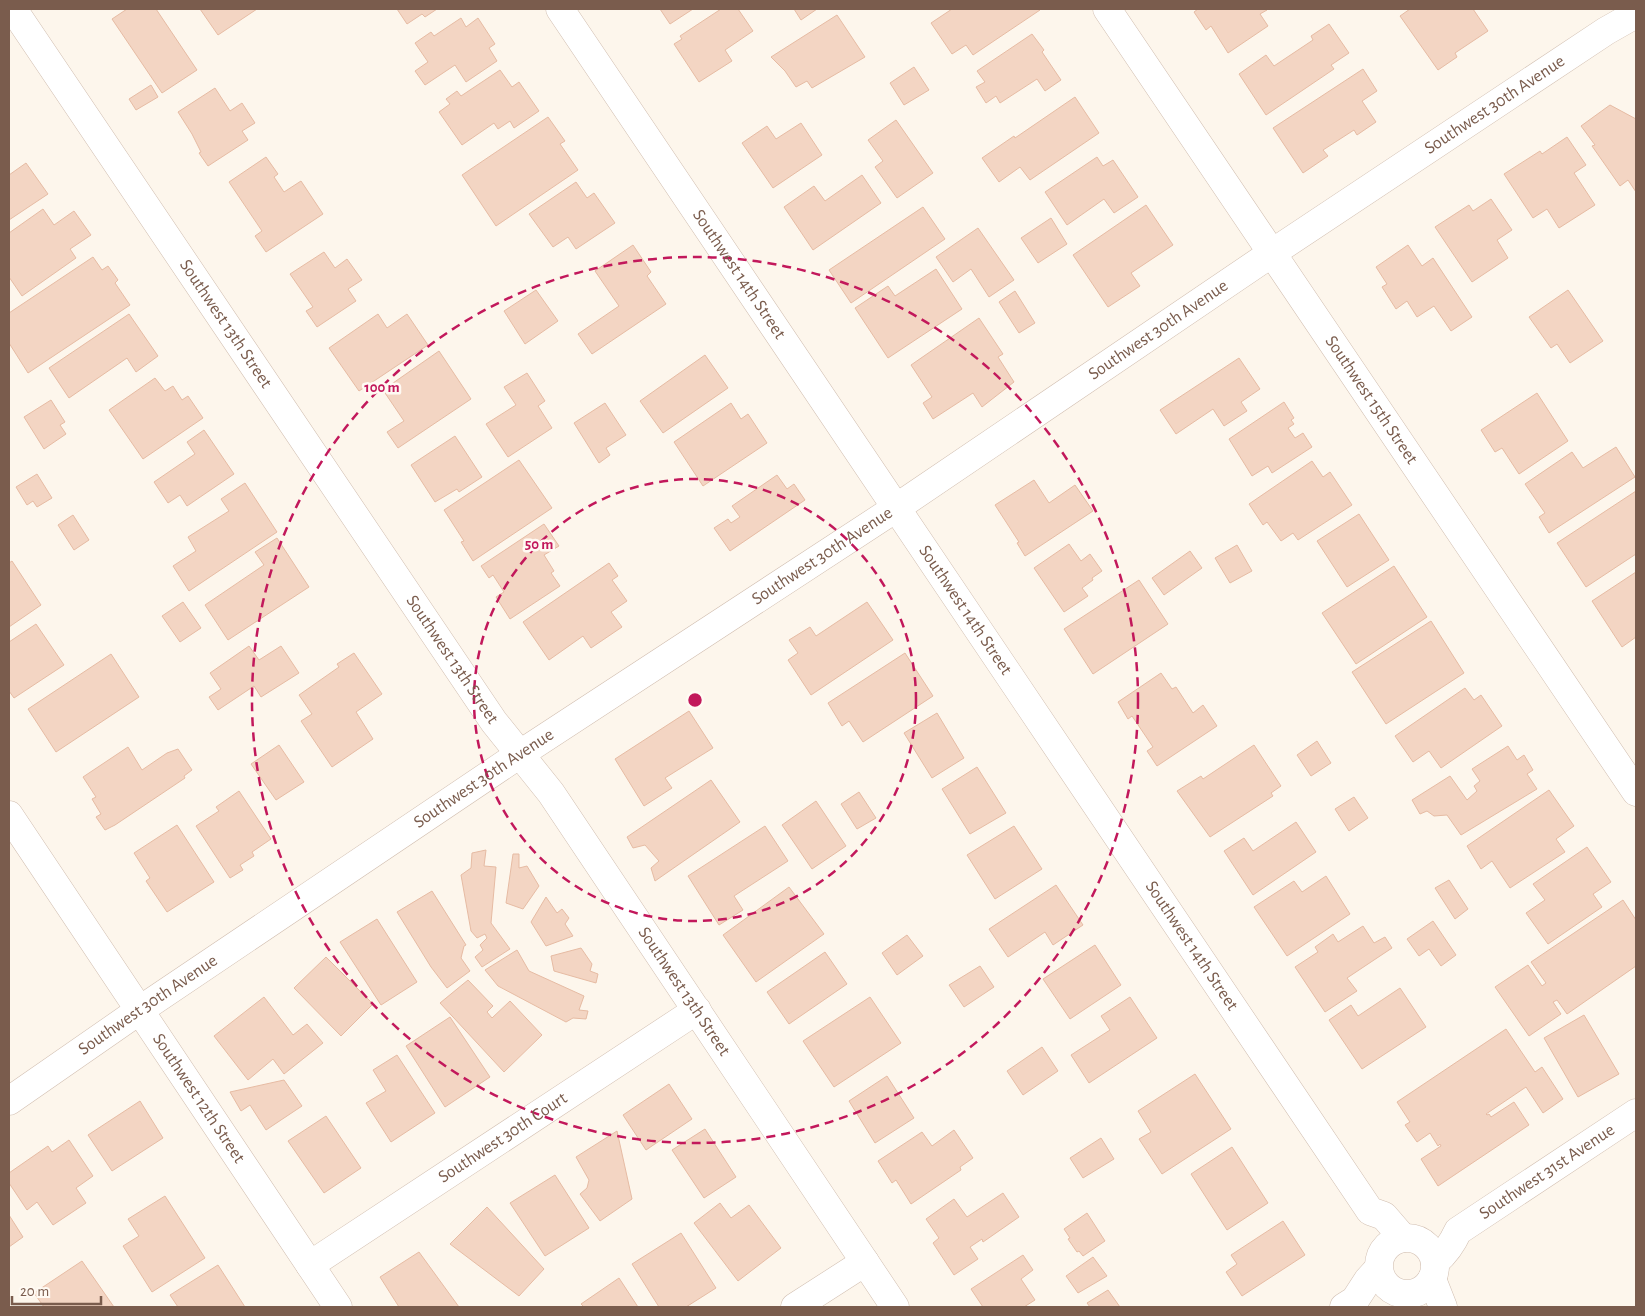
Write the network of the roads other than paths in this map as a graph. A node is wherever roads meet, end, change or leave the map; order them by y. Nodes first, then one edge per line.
1 (13, 9) edge
2 (560, 9) edge
3 (1107, 9) edge
4 (9, 12) edge
5 (1636, 14) edge
6 (1272, 253) junction
7 (896, 508) junction
8 (520, 754) junction
9 (1636, 792) edge
10 (9, 815) edge
11 (140, 1010) junction
12 (697, 1010) junction
13 (9, 1101) edge
14 (1636, 1113) edge
15 (1370, 1211) junction
16 (1423, 1255) junction
17 (865, 1262) junction
18 (310, 1265) junction
19 (1396, 1283) edge
20 (1349, 1304) edge
21 (338, 1307) edge
22 (795, 1307) edge
23 (895, 1307) edge
24 (1443, 1307) edge

1 - 4 street
1 - 8 street, Southwest 13th Street
2 - 7 street, Southwest 14th Street
3 - 6 street, Southwest 15th Street
5 - 6 street, Southwest 30th Avenue
6 - 7 street, Southwest 30th Avenue
6 - 9 street, Southwest 15th Street
7 - 8 street, Southwest 30th Avenue
7 - 15 street, Southwest 14th Street
8 - 11 street, Southwest 30th Avenue
8 - 12 street, Southwest 13th Street
10 - 11 street, Southwest 12th Street
11 - 13 street, Southwest 30th Avenue
11 - 18 street, Southwest 12th Street
12 - 17 street, Southwest 13th Street
12 - 18 street, Southwest 30th Court
14 - 16 street, Southwest 31st Avenue
15 - 16 street, Southwest 14th Street
15 - 19 street, Southwest 14th Street
16 - 19 street
16 - 19 street
16 - 24 street, Southwest 14th Street
17 - 22 street
17 - 23 street, Southwest 13th Street
18 - 21 street, Southwest 12th Street
19 - 20 street

